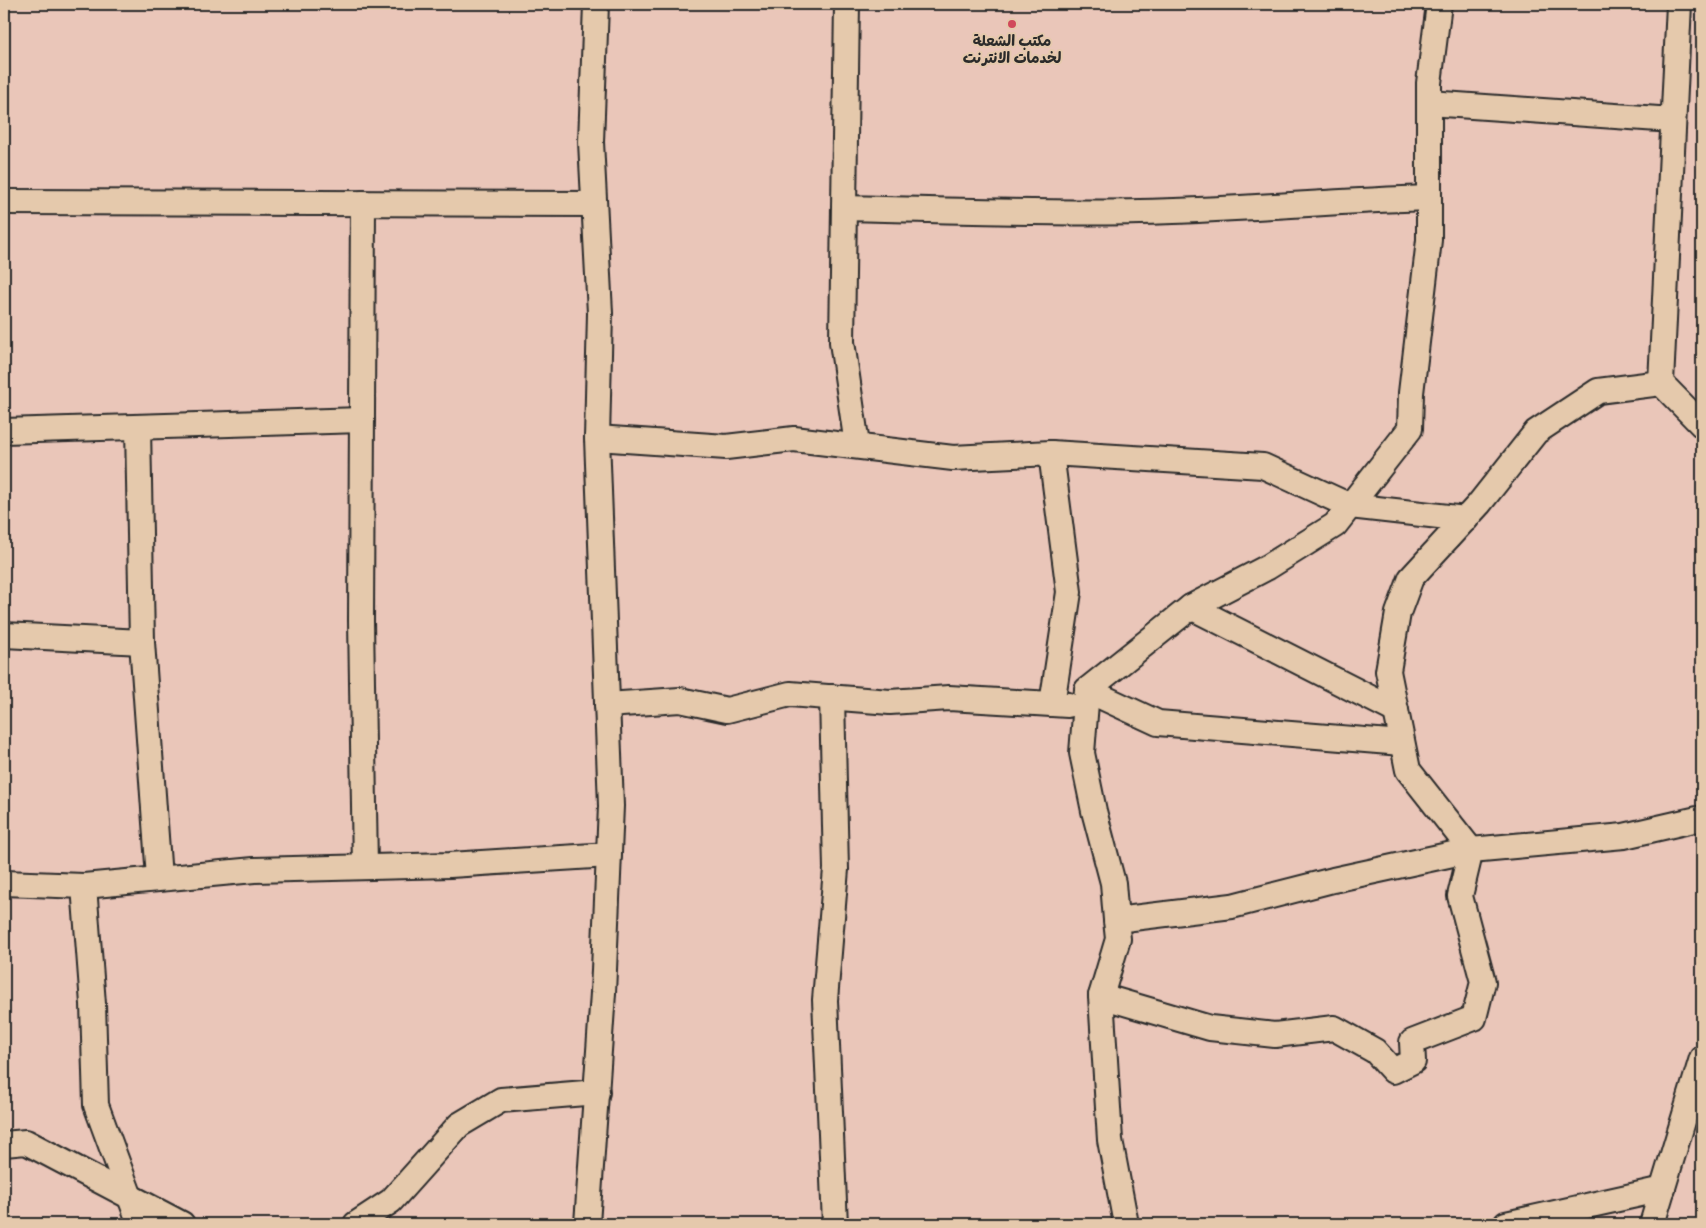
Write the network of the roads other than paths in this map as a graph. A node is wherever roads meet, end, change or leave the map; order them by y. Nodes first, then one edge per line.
1 (596, 4) edge
2 (847, 4) edge
3 (1439, 4) edge
4 (1680, 4) edge
5 (1429, 103) junction
6 (1673, 120) junction
7 (1428, 198) junction
8 (4, 202) edge
9 (363, 203) junction
10 (594, 204) junction
11 (844, 208) junction
12 (1661, 383) junction
13 (362, 420) junction
14 (1702, 424) edge
15 (138, 427) junction
16 (4, 430) edge
17 (596, 438) junction
18 (857, 445) junction
19 (1051, 453) junction
20 (1350, 506) junction
21 (1466, 519) junction
22 (1191, 607) junction
23 (4, 635) edge
24 (142, 642) junction
25 (832, 697) junction
26 (1086, 698) junction
27 (1052, 704) junction
28 (607, 705) junction
29 (1396, 711) junction
30 (1402, 743) junction
31 (1702, 818) edge
32 (1471, 850) junction
33 (609, 855) junction
34 (365, 868) junction
35 (159, 878) junction
36 (4, 883) edge
37 (84, 886) junction
38 (1116, 920) junction
39 (1101, 996) junction
40 (1702, 1058) edge
41 (597, 1092) junction
42 (4, 1144) edge
43 (1663, 1189) junction
44 (130, 1195) junction
45 (140, 1224) edge
46 (182, 1224) edge
47 (356, 1224) edge
48 (586, 1224) edge
49 (835, 1224) edge
50 (1126, 1224) edge
51 (1506, 1224) edge
52 (1652, 1224) edge

1 - 10 street
2 - 11 street
3 - 5 street
4 - 6 street
5 - 6 street
5 - 7 street
6 - 12 street
7 - 11 street
7 - 20 street
8 - 9 street
9 - 10 street
9 - 13 street
10 - 17 street
11 - 18 street
12 - 14 street
12 - 21 street
13 - 15 street
13 - 34 street
15 - 16 street
15 - 24 street
17 - 18 street
17 - 28 street
18 - 19 street
19 - 20 street
19 - 27 street
20 - 21 street
20 - 22 street
21 - 29 street
22 - 26 street
22 - 29 street
23 - 24 street
24 - 35 street
25 - 27 street
25 - 28 street
25 - 49 street
26 - 27 street
26 - 30 street
26 - 38 street
28 - 33 street
29 - 30 street
30 - 32 street
31 - 32 street
32 - 38 street
32 - 39 street
33 - 34 street
33 - 41 street
34 - 35 street
35 - 37 street
36 - 37 street
37 - 44 street
38 - 39 street
39 - 50 street
40 - 43 street
41 - 47 street
41 - 48 street
42 - 44 street
43 - 51 street
43 - 52 street
44 - 45 street
44 - 46 street

